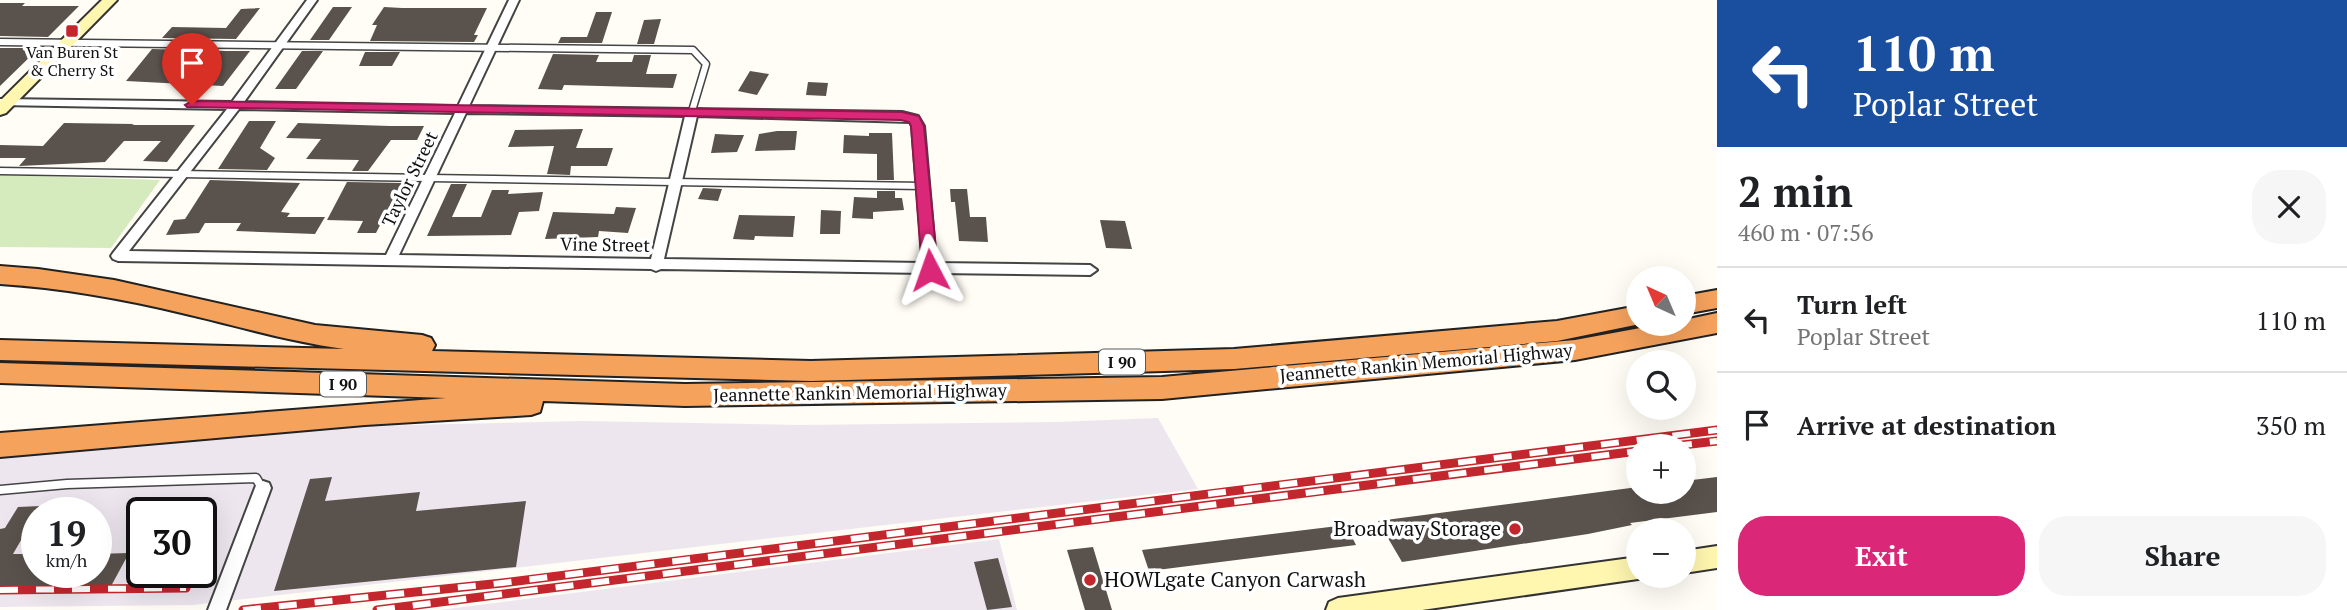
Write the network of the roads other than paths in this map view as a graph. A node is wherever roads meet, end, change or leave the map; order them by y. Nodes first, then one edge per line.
1 (110, 0) edge
2 (312, 0) edge
3 (514, 0) edge
4 (0, 42) edge
5 (67, 43) junction
6 (281, 45) junction
7 (492, 47) junction
8 (3, 105) edge
9 (236, 105) junction
10 (463, 109) junction
11 (692, 111) junction
12 (0, 171) edge
13 (183, 174) junction
14 (429, 178) junction
15 (676, 182) junction
16 (923, 186) junction
17 (390, 260) junction
18 (656, 265) junction
19 (930, 270) junction
20 (1090, 270) dead end
21 (0, 275) edge
22 (1717, 299) edge
23 (1696, 303) edge
24 (1626, 316) edge
25 (1717, 323) edge
26 (0, 350) edge
27 (604, 364) junction
28 (0, 373) edge
29 (685, 395) junction
30 (0, 445) edge
31 (263, 488) joint
32 (0, 491) edge
33 (1717, 557) edge
34 (1696, 560) edge
35 (1626, 570) edge
36 (216, 610) edge
37 (1338, 610) edge

1 - 5 main road
2 - 6 street
3 - 7 street, Taylor Street
4 - 5 lane
5 - 6 lane
5 - 8 main road
6 - 7 lane
6 - 9 street
7 - 10 street, Taylor Street
7 - 11 lane
8 - 9 street
9 - 10 street
9 - 13 street
10 - 11 street
10 - 14 street, Taylor Street
11 - 15 street
11 - 16 street
12 - 13 lane
13 - 14 lane
13 - 17 street, Vine Street
14 - 15 lane
14 - 17 street, Taylor Street
15 - 16 lane
15 - 18 street
16 - 19 street
17 - 18 street, Vine Street
18 - 19 street, Vine Street
19 - 20 street, Vine Street
21 - 27 highway
22 - 23 highway
24 - 27 highway, Jeannette Rankin Memorial Highway / I 90
25 - 29 highway, Jeannette Rankin Memorial Highway / I 90
26 - 27 highway, Jeannette Rankin Memorial Highway / I 90
28 - 29 highway, Jeannette Rankin Memorial Highway / I 90
29 - 30 highway
31 - 32 lane
31 - 36 street
33 - 34 main road
35 - 37 main road

